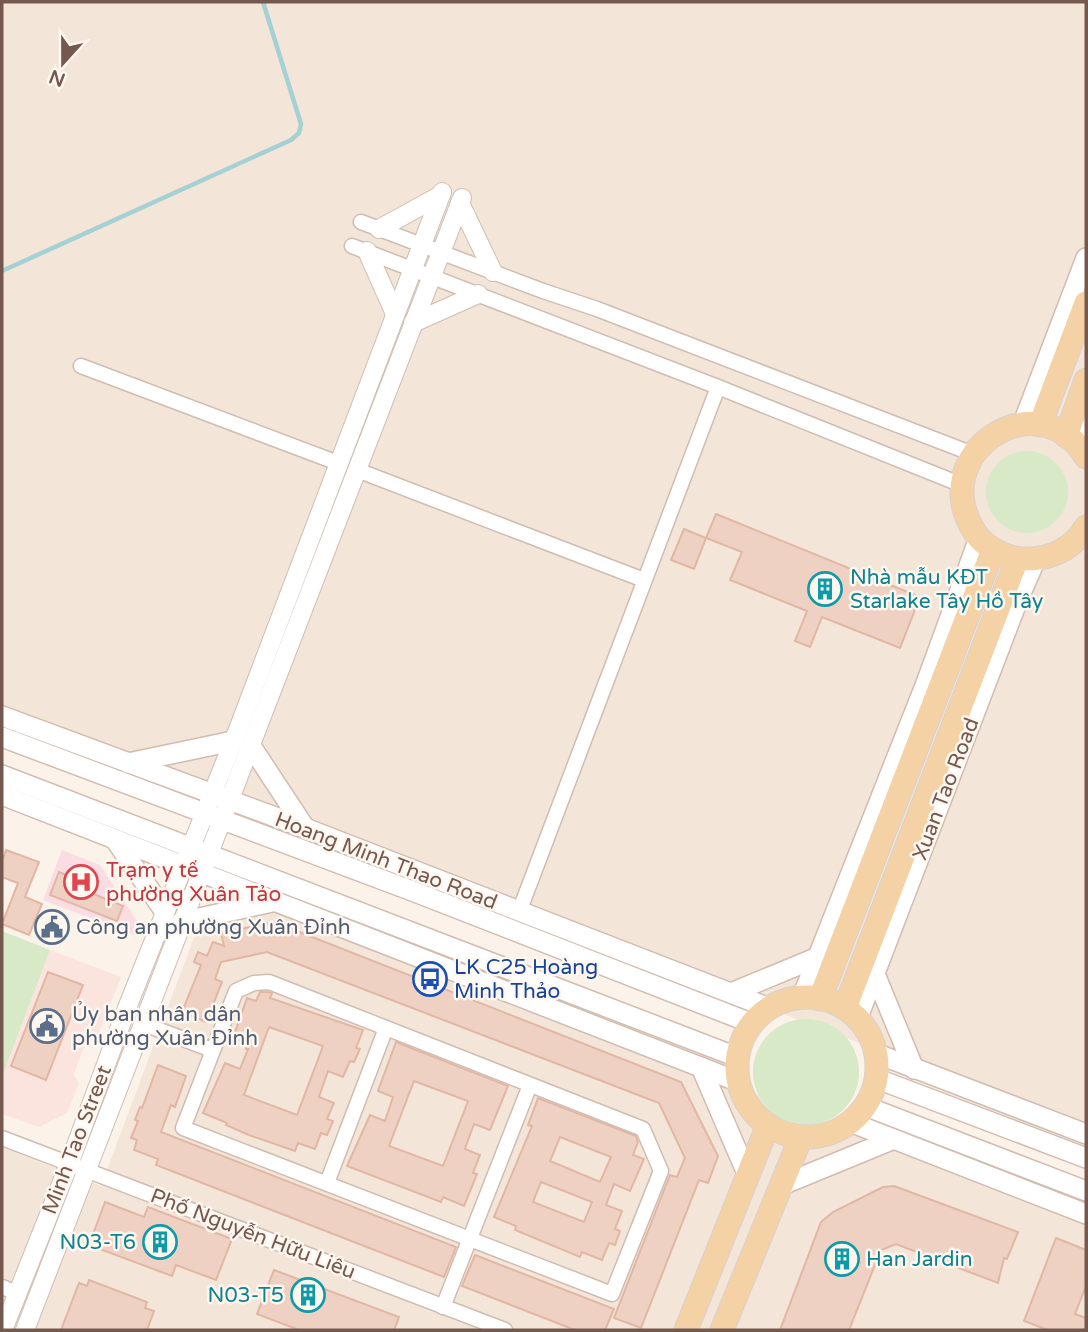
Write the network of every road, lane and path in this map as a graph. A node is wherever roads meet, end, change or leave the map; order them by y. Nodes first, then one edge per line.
1 (361, 222) dead end
2 (379, 229) junction
3 (421, 245) junction
4 (359, 248) joint
5 (441, 253) junction
6 (1086, 258) edge
7 (412, 269) junction
8 (493, 272) junction
9 (432, 277) junction
10 (478, 294) junction
11 (1086, 303) edge
12 (395, 314) junction
13 (413, 323) junction
14 (81, 366) dead end
15 (1086, 380) edge
16 (718, 387) junction
17 (1086, 421) edge
18 (1031, 424) junction
19 (1076, 446) edge
20 (973, 454) junction
21 (338, 463) junction
22 (357, 470) junction
23 (962, 485) junction
24 (1086, 527) edge
25 (986, 544) junction
26 (1027, 559) junction
27 (644, 580) junction
28 (2, 716) edge
29 (2, 737) edge
30 (240, 740) junction
31 (124, 773) junction
32 (2, 775) edge
33 (2, 795) edge
34 (220, 797) junction
35 (221, 821) junction
36 (305, 828) junction
37 (115, 840) junction
38 (208, 854) junction
39 (200, 874) junction
40 (281, 883) junction
41 (418, 883) junction
42 (274, 902) junction
43 (519, 912) junction
44 (173, 917) junction
45 (818, 957) junction
46 (875, 974) junction
47 (731, 993) junction
48 (811, 998) junction
49 (769, 1008) junction
50 (851, 1014) junction
51 (751, 1023) junction
52 (144, 1024) junction
53 (386, 1028) junction
54 (212, 1050) junction
55 (875, 1053) junction
56 (737, 1057) junction
57 (701, 1067) junction
58 (914, 1069) junction
59 (875, 1078) junction
60 (739, 1082) junction
61 (530, 1085) junction
62 (857, 1114) junction
63 (768, 1125) junction
64 (1086, 1134) edge
65 (801, 1137) junction
66 (2, 1138) edge
67 (894, 1139) junction
68 (1086, 1158) edge
69 (69, 1164) junction
70 (88, 1171) junction
71 (748, 1176) junction
72 (327, 1183) junction
73 (782, 1185) junction
74 (1086, 1191) edge
75 (1086, 1214) edge
76 (470, 1239) junction
77 (9, 1290) edge
78 (443, 1307) junction
79 (3, 1330) edge
80 (25, 1330) edge
81 (505, 1330) edge
82 (686, 1330) edge
83 (722, 1330) edge

1 - 2 street
2 - 3 street
2 - 3 street
3 - 5 street
3 - 7 street
4 - 7 street
4 - 12 street
5 - 8 street
5 - 8 street
5 - 9 street
6 - 18 main road
7 - 9 street
7 - 12 street
8 - 20 street
9 - 10 street
9 - 13 street
10 - 13 street
10 - 16 street
11 - 18 main road
12 - 21 street
13 - 22 street
14 - 21 street
15 - 19 main road
16 - 23 street
16 - 27 street
17 - 19 main road
18 - 19 main road
18 - 20 main road
20 - 23 main road
21 - 30 street
22 - 27 street
22 - 30 street
23 - 25 main road
24 - 26 main road
25 - 26 main road
25 - 45 main road
25 - 48 main road, Xuan Tao Road
26 - 46 main road, Xuan Tao Road
26 - 50 main road, Xuan Tao Road
27 - 43 street
28 - 31 main road, Hoang Minh Thao Road
29 - 31 main road, Hoang Minh Thao Road
30 - 31 main road
30 - 34 street
30 - 36 main road
31 - 34 main road, Hoang Minh Thao Road
31 - 35 main road, Hoang Minh Thao Road
32 - 38 main road
33 - 37 main road
34 - 35 street, Minh Tao Street
34 - 36 main road, Hoang Minh Thao Road
34 - 44 street, Minh Tao Street
35 - 38 street, Minh Tao Street
35 - 41 main road, Hoang Minh Thao Road
36 - 41 main road, Hoang Minh Thao Road
37 - 39 main road
37 - 44 main road
38 - 39 street, Minh Tao Street
38 - 40 main road
39 - 42 main road
39 - 44 street, Minh Tao Street
40 - 42 main road
40 - 56 main road
41 - 43 main road, Hoang Minh Thao Road
41 - 51 main road, Hoang Minh Thao Road
42 - 44 main road
42 - 57 main road
43 - 47 main road, Hoang Minh Thao Road
44 - 52 street, Minh Tao Street
44 - 69 street, Minh Tao Street
45 - 47 main road
45 - 48 main road
46 - 50 main road, Xuan Tao Road
46 - 58 main road
47 - 49 main road, Hoang Minh Thao Road
48 - 49 main road
48 - 50 main road
49 - 51 main road
50 - 55 main road
51 - 56 main road
52 - 54 street
52 - 70 street, Minh Tao Street
53 - 54 street
53 - 61 street
53 - 72 street
54 - 72 street
55 - 58 main road
55 - 59 main road
56 - 60 main road
57 - 60 main road
57 - 71 main road
58 - 64 main road
59 - 62 main road
59 - 68 main road
60 - 63 main road
61 - 76 street
61 - 76 street
62 - 65 main road
62 - 67 main road
62 - 74 main road
63 - 65 main road
63 - 71 main road
65 - 73 main road
66 - 69 street, Phố Nguyễn Hữu Liêu
67 - 73 main road
67 - 75 main road
69 - 70 street, Phố Nguyễn Hữu Liêu
69 - 77 street, Minh Tao Street
70 - 78 street, Phố Nguyễn Hữu Liêu
70 - 80 street, Minh Tao Street
71 - 82 main road
72 - 76 street
73 - 83 main road
76 - 78 street
77 - 79 street, Minh Tao Street
78 - 81 street, Phố Nguyễn Hữu Liêu

